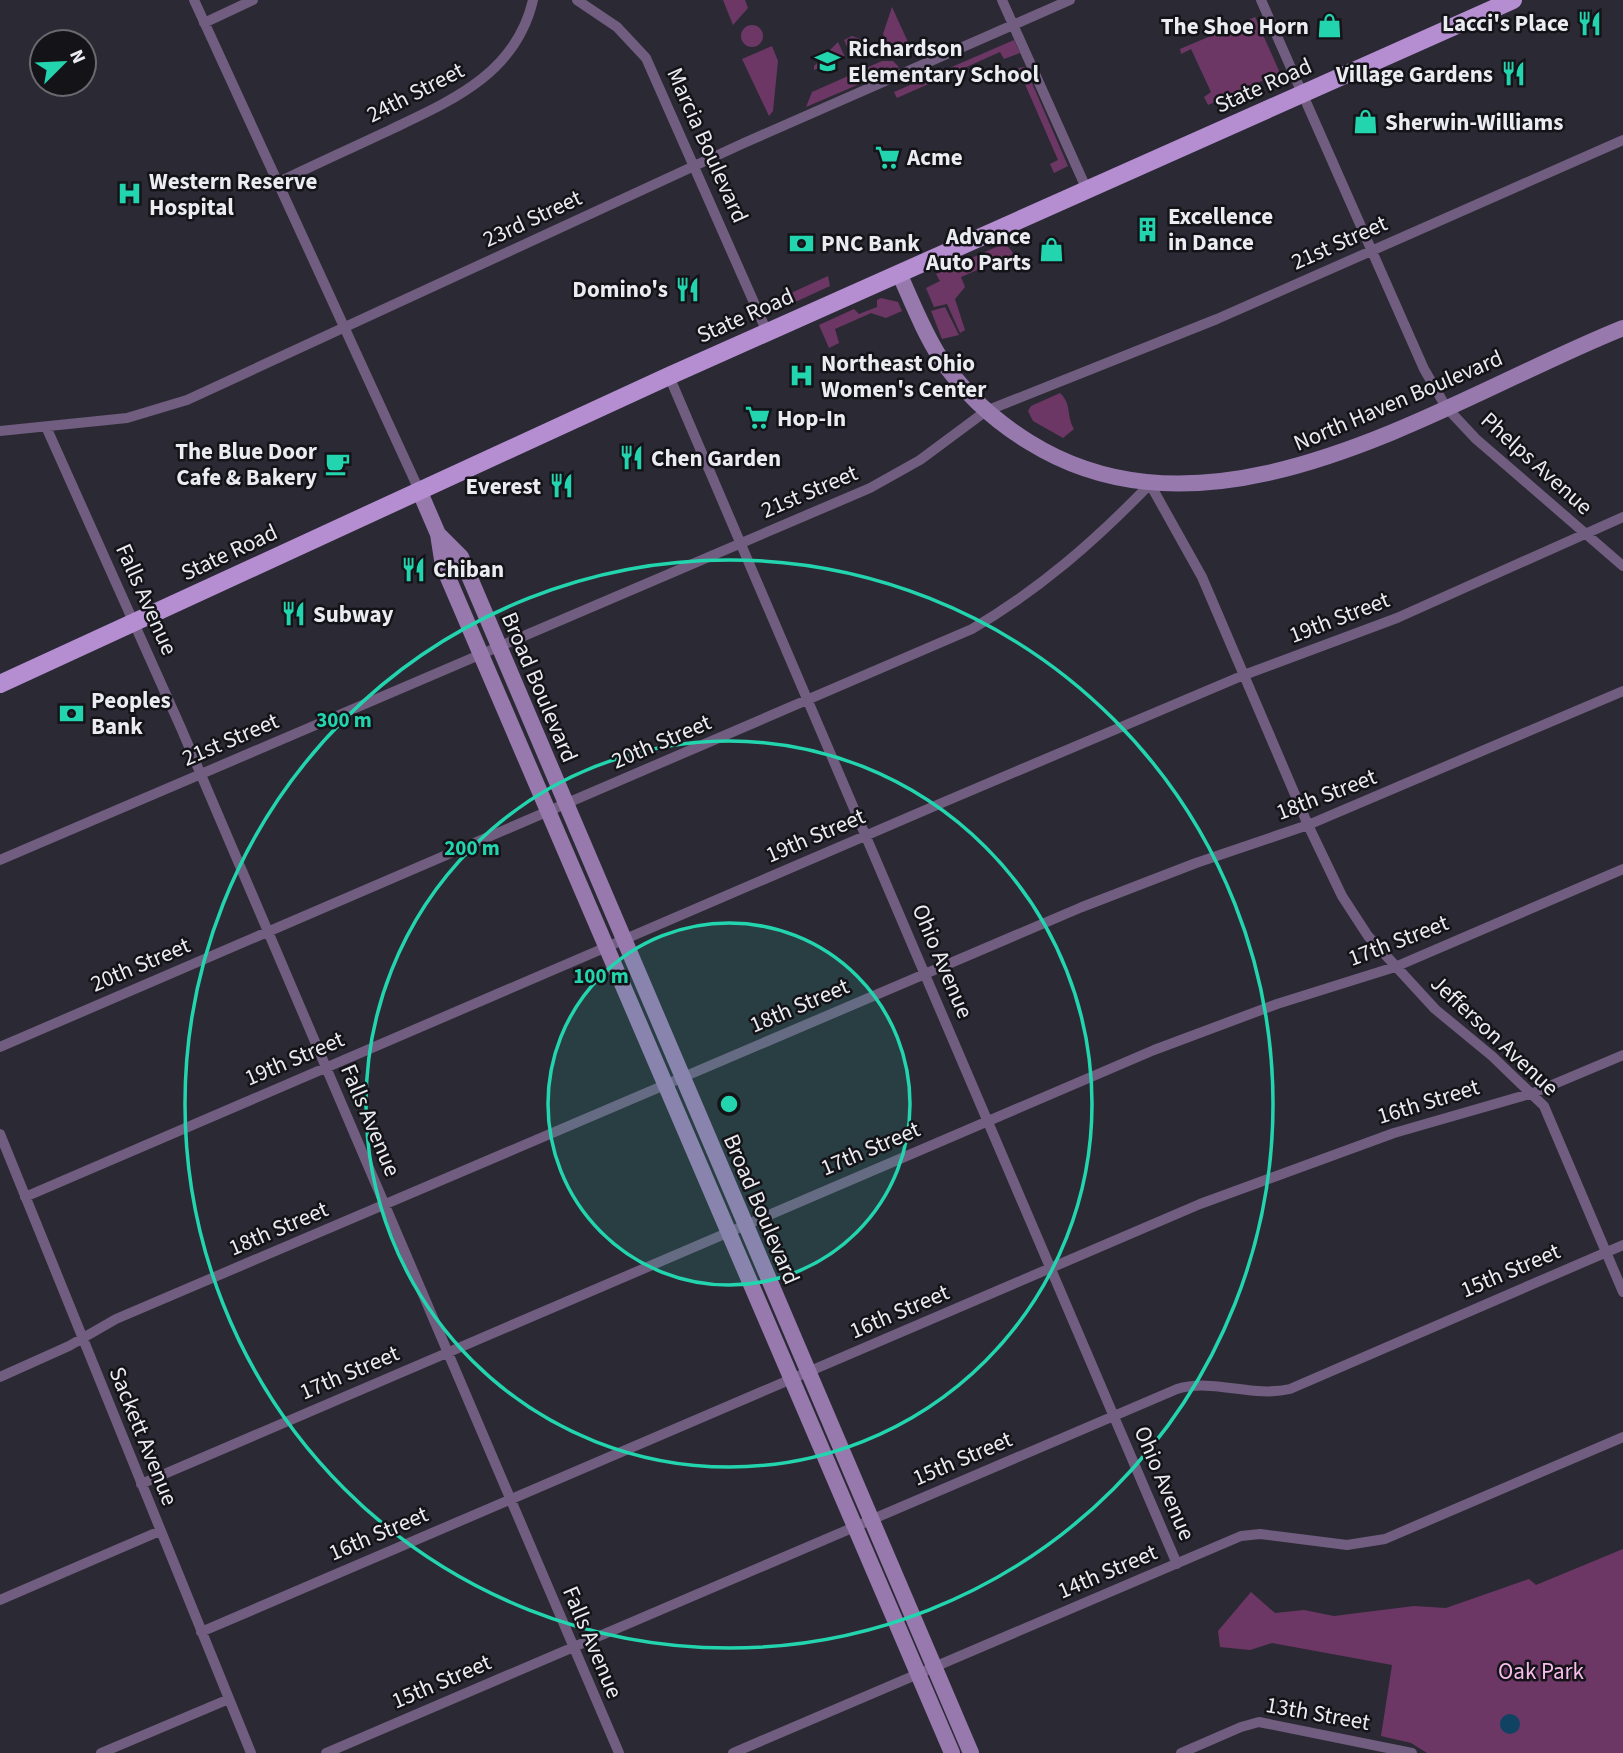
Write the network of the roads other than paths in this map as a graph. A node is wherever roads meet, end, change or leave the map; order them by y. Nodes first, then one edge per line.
1 (194, 0) edge
2 (253, 0) edge
3 (533, 0) edge
4 (577, 0) edge
5 (1002, 0) edge
6 (1070, 0) edge
7 (1261, 0) edge
8 (1514, 0) edge
9 (204, 23) junction
10 (1013, 25) junction
11 (1302, 94) junction
12 (1623, 140) edge
13 (694, 167) junction
14 (279, 182) junction
15 (1087, 190) junction
16 (1372, 252) junction
17 (900, 273) junction
18 (346, 327) junction
19 (1623, 328) edge
20 (767, 332) junction
21 (669, 376) junction
22 (1446, 407) junction
23 (986, 411) junction
24 (47, 429) junction
25 (0, 431) edge
26 (1150, 484) junction
27 (419, 490) junction
28 (1623, 517) edge
29 (1583, 533) junction
30 (438, 534) junction
31 (740, 544) junction
32 (1623, 566) edge
33 (135, 622) junction
34 (497, 647) junction
35 (482, 654) junction
36 (1244, 675) junction
37 (0, 684) edge
38 (1623, 691) edge
39 (808, 701) junction
40 (201, 774) junction
41 (565, 804) junction
42 (549, 811) junction
43 (1308, 825) junction
44 (866, 837) junction
45 (0, 860) edge
46 (1623, 869) edge
47 (267, 933) junction
48 (623, 940) junction
49 (607, 946) junction
50 (1395, 967) junction
51 (925, 974) junction
52 (0, 1046) edge
53 (1623, 1055) edge
54 (326, 1067) junction
55 (681, 1077) junction
56 (665, 1084) junction
57 (1533, 1093) junction
58 (988, 1121) junction
59 (0, 1134) edge
60 (4, 1154) edge
61 (25, 1197) junction
62 (384, 1204) junction
63 (744, 1225) junction
64 (727, 1232) junction
65 (1623, 1245) edge
66 (1606, 1252) junction
67 (1051, 1268) junction
68 (1623, 1292) edge
69 (82, 1337) junction
70 (446, 1353) junction
71 (807, 1373) junction
72 (0, 1377) edge
73 (791, 1380) junction
74 (1114, 1416) junction
75 (1623, 1437) edge
76 (141, 1484) junction
77 (510, 1499) junction
78 (870, 1520) junction
79 (854, 1527) junction
80 (160, 1531) junction
81 (1177, 1564) junction
82 (0, 1600) edge
83 (201, 1632) junction
84 (573, 1647) junction
85 (934, 1668) junction
86 (918, 1675) junction
87 (229, 1699) junction
88 (101, 1753) edge
89 (251, 1753) edge
90 (326, 1753) edge
91 (618, 1753) edge
92 (733, 1753) edge
93 (952, 1753) edge
94 (971, 1753) edge
95 (1181, 1753) edge
96 (1412, 1753) edge

1 - 9 street, Broad Boulevard
2 - 9 street
3 - 14 street, 24th Street
4 - 13 street, Marcia Boulevard
5 - 10 street
6 - 10 street, 23rd Street
7 - 11 street, Phelps Avenue
8 - 11 main road, State Road
9 - 14 street, Broad Boulevard
10 - 13 street, 23rd Street
10 - 15 street
11 - 15 main road, State Road
11 - 16 street, Phelps Avenue
12 - 16 street, 21st Street
13 - 18 street, 23rd Street
13 - 20 street, Marcia Boulevard
14 - 18 street, Broad Boulevard
15 - 17 main road, State Road
16 - 22 street, Phelps Avenue
16 - 23 street, 21st Street
17 - 20 main road, State Road
17 - 23 main road, North Haven Boulevard
18 - 24 street, 23rd Street
18 - 27 street, Broad Boulevard
19 - 22 main road, North Haven Boulevard
20 - 21 main road, State Road
21 - 27 main road, State Road
21 - 31 street, Ohio Avenue
22 - 26 main road, North Haven Boulevard
22 - 29 street, Phelps Avenue
23 - 26 main road, North Haven Boulevard
23 - 31 street, 21st Street
24 - 25 street, 23rd Street
24 - 33 street, Falls Avenue
26 - 36 street, Jefferson Avenue
26 - 39 street, 20th Street
27 - 30 main road, Broad Boulevard
27 - 33 main road, State Road
28 - 29 street, 19th Street
29 - 32 street, Phelps Avenue
29 - 36 street, 19th Street
30 - 34 main road, Broad Boulevard
30 - 35 main road, Broad Boulevard
31 - 34 street, 21st Street
31 - 39 street, Ohio Avenue
33 - 37 main road, State Road
33 - 40 street, Falls Avenue
34 - 35 street, 21st Street
34 - 41 main road, Broad Boulevard
35 - 40 street, 21st Street
35 - 42 main road, Broad Boulevard
36 - 43 street, Jefferson Avenue
36 - 44 street, 19th Street
38 - 43 street, 18th Street
39 - 41 street, 20th Street
39 - 44 street, Ohio Avenue
40 - 45 street, 21st Street
40 - 47 street, Falls Avenue
41 - 42 street, 20th Street
41 - 48 main road, Broad Boulevard
42 - 47 street, 20th Street
42 - 49 main road, Broad Boulevard
43 - 50 street, Jefferson Avenue
43 - 51 street, 18th Street
44 - 48 street, 19th Street
44 - 51 street, Ohio Avenue
46 - 50 street, 17th Street
47 - 52 street, 20th Street
47 - 54 street, Falls Avenue
48 - 49 street, 19th Street
48 - 55 main road, Broad Boulevard
49 - 54 street, 19th Street
49 - 56 main road, Broad Boulevard
50 - 57 street, Jefferson Avenue
50 - 58 street, 17th Street
51 - 55 street, 18th Street
51 - 58 street, Ohio Avenue
53 - 57 street, 16th Street
54 - 61 street, 19th Street
54 - 62 street, Falls Avenue
55 - 56 street, 18th Street
55 - 63 main road, Broad Boulevard
56 - 62 street, 18th Street
56 - 64 main road, Broad Boulevard
57 - 66 street, Jefferson Avenue
57 - 67 street, 16th Street
58 - 63 street, 17th Street
58 - 67 street, Ohio Avenue
59 - 60 street, Sackett Avenue
60 - 61 street, Sackett Avenue
61 - 69 street, Sackett Avenue
62 - 69 street, 18th Street
62 - 70 street, Falls Avenue
63 - 64 street, 17th Street
63 - 71 main road, Broad Boulevard
64 - 70 street, 17th Street
64 - 73 main road, Broad Boulevard
65 - 66 street, 15th Street
66 - 68 street, Jefferson Avenue
66 - 74 street, 15th Street
67 - 71 street, 16th Street
67 - 74 street, Ohio Avenue
69 - 72 street, 18th Street
69 - 76 street, Sackett Avenue
70 - 76 street, 17th Street
70 - 77 street, Falls Avenue
71 - 73 street, 16th Street
71 - 78 main road, Broad Boulevard
73 - 77 street, 16th Street
73 - 79 main road, Broad Boulevard
74 - 78 street, 15th Street
74 - 81 street, Ohio Avenue
75 - 81 street, 14th Street
76 - 80 street, Sackett Avenue
77 - 83 street, 16th Street
77 - 84 street, Falls Avenue
78 - 79 street, 15th Street
78 - 85 main road, Broad Boulevard
79 - 84 street, 15th Street
79 - 86 main road, Broad Boulevard
80 - 82 street
80 - 83 street, Sackett Avenue
81 - 85 street, 14th Street
83 - 87 street, Sackett Avenue
84 - 90 street, 15th Street
84 - 91 street, Falls Avenue
85 - 86 street, 14th Street
85 - 94 main road, Broad Boulevard
86 - 92 street, 14th Street
86 - 93 main road, Broad Boulevard
87 - 88 street
87 - 89 street, Sackett Avenue
95 - 96 street, 13th Street

